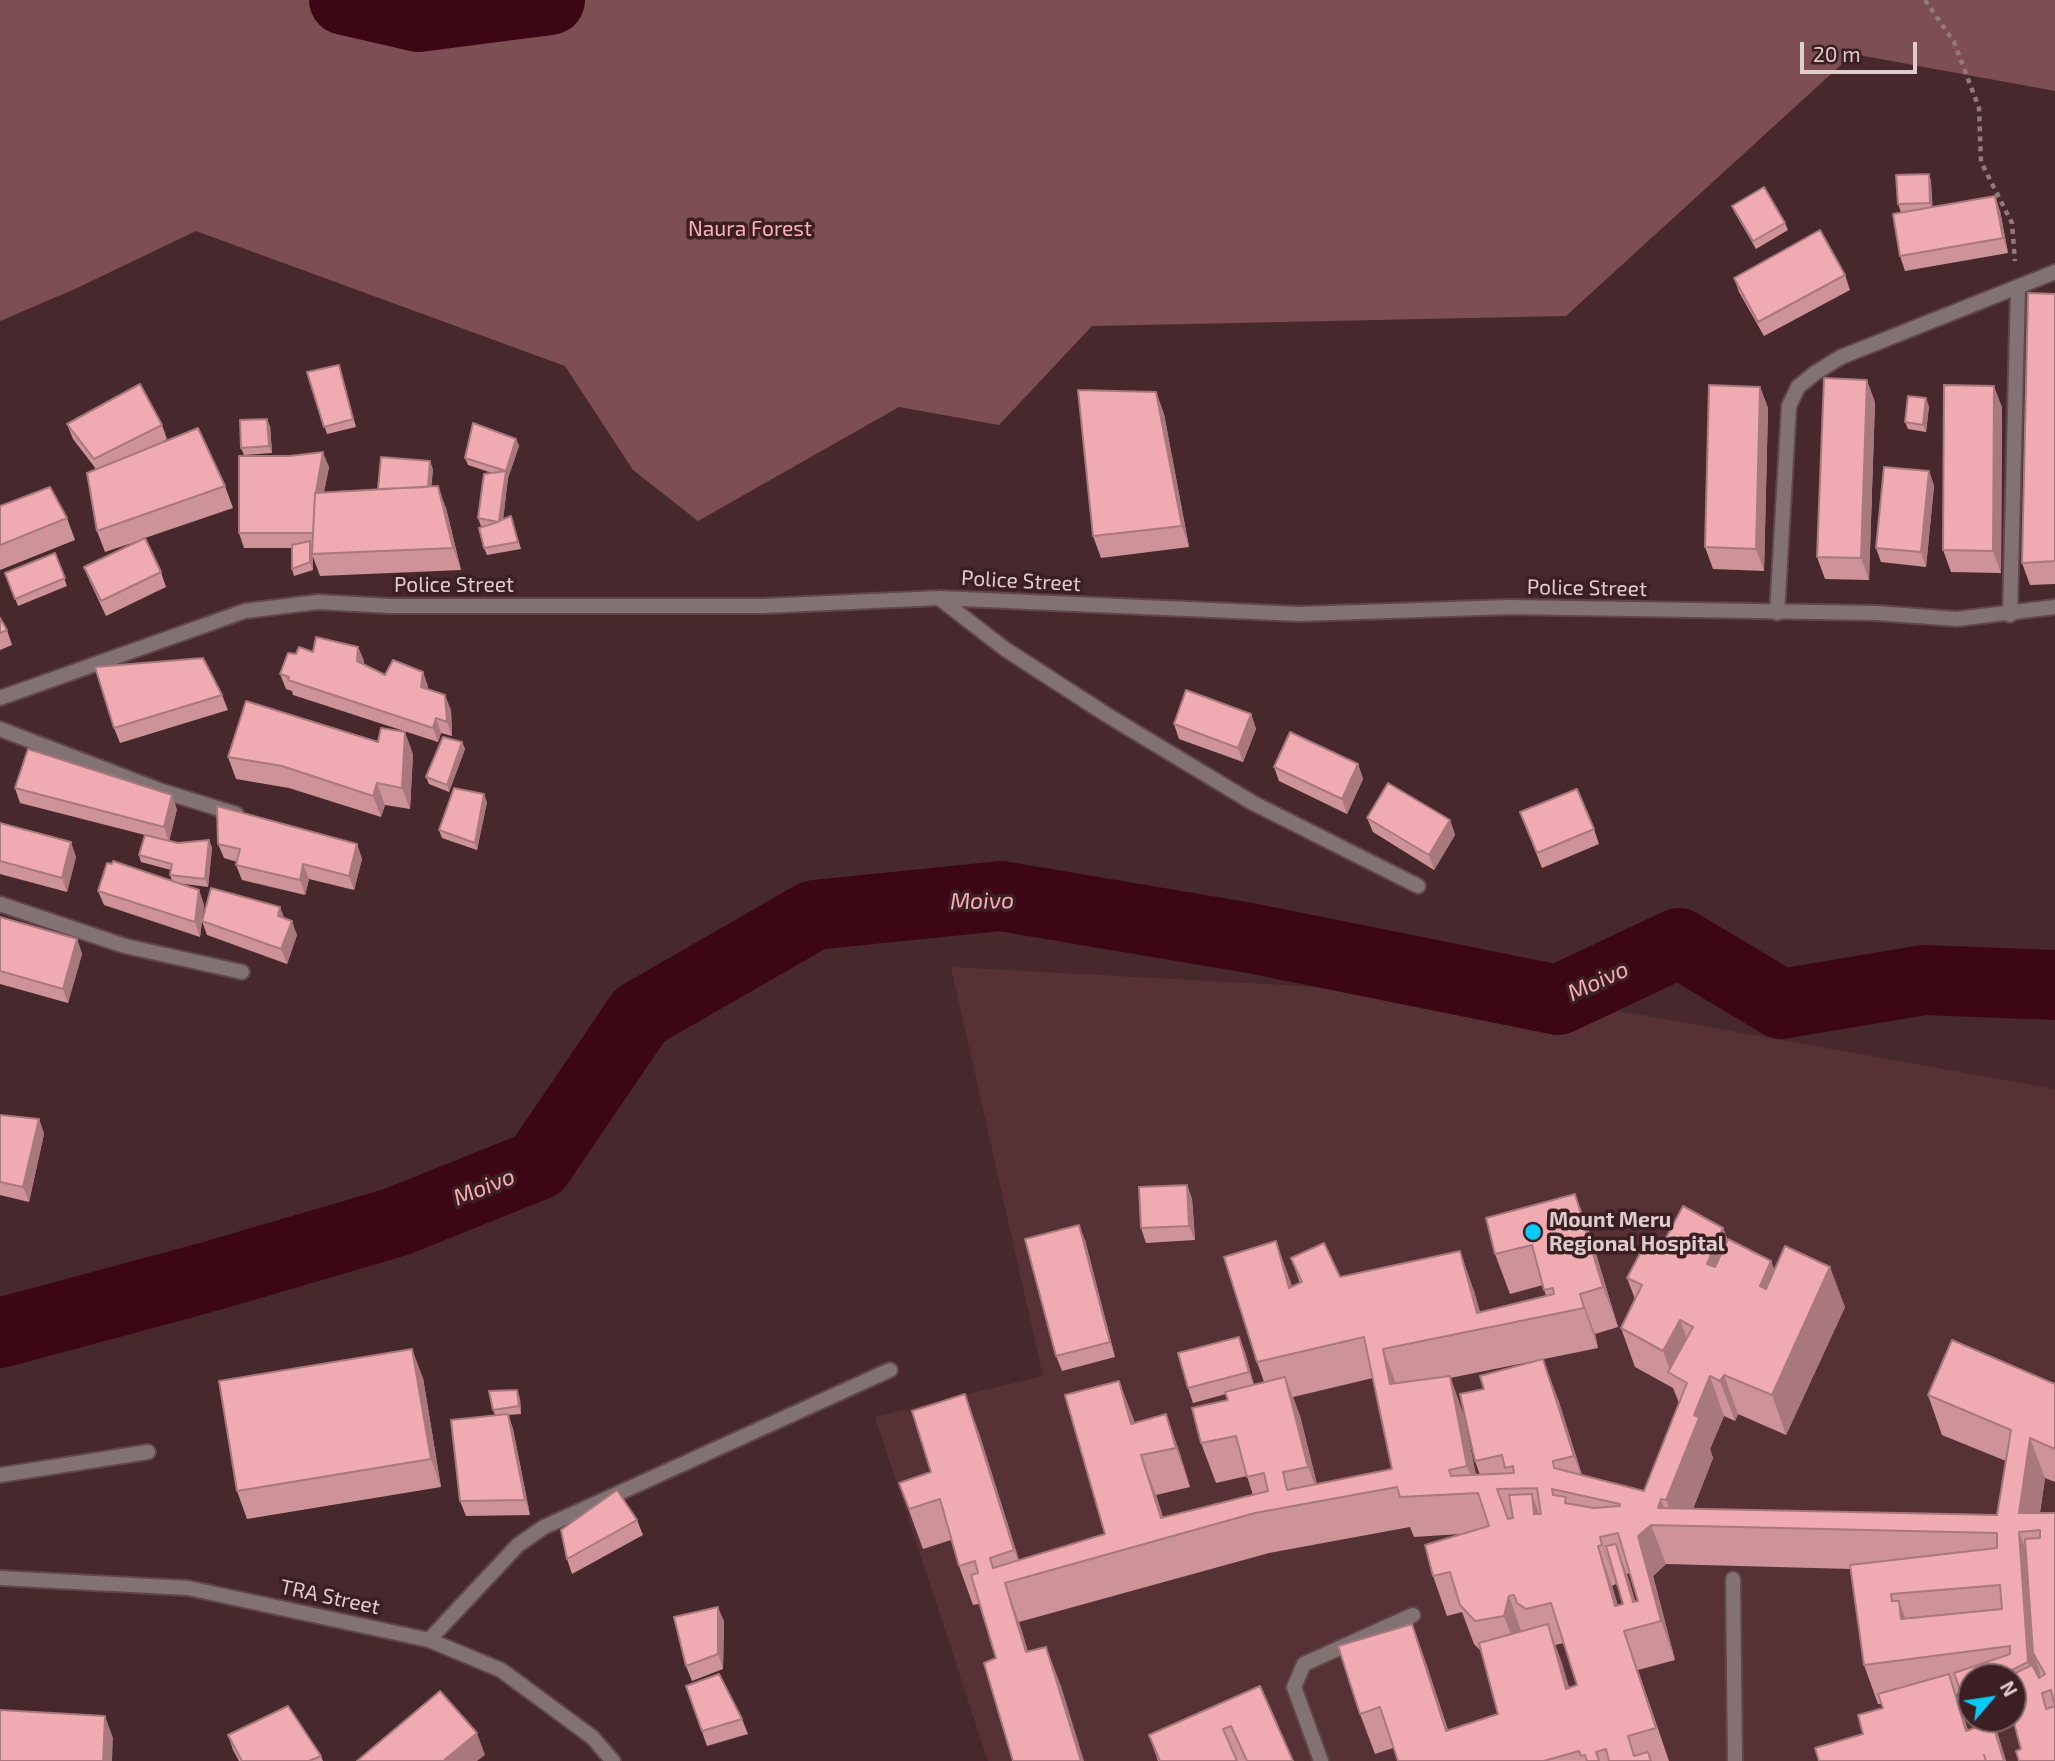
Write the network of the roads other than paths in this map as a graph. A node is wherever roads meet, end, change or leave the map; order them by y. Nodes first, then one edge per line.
1 (2055, 272) edge
2 (2018, 288) junction
3 (939, 598) junction
4 (2055, 607) edge
5 (1777, 613) junction
6 (2010, 615) junction
7 (0, 698) edge
8 (0, 729) edge
9 (252, 819) edge
10 (1418, 886) dead end
11 (0, 904) edge
12 (242, 972) dead end
13 (890, 1370) dead end
14 (148, 1452) dead end
15 (0, 1475) edge
16 (0, 1578) edge
17 (1732, 1579) edge
18 (1413, 1615) dead end
19 (429, 1640) junction
20 (613, 1761) edge
21 (1321, 1761) edge
22 (1735, 1761) edge

1 - 2 street
2 - 5 street
2 - 6 street
3 - 5 street, Police Street
3 - 7 street, Police Street
3 - 10 street
4 - 6 street, Police Street
5 - 6 street, Police Street
8 - 9 street
11 - 12 street
13 - 19 street
14 - 15 street
16 - 19 street, TRA Street
17 - 22 street
18 - 21 street
19 - 20 street, TRA Street

